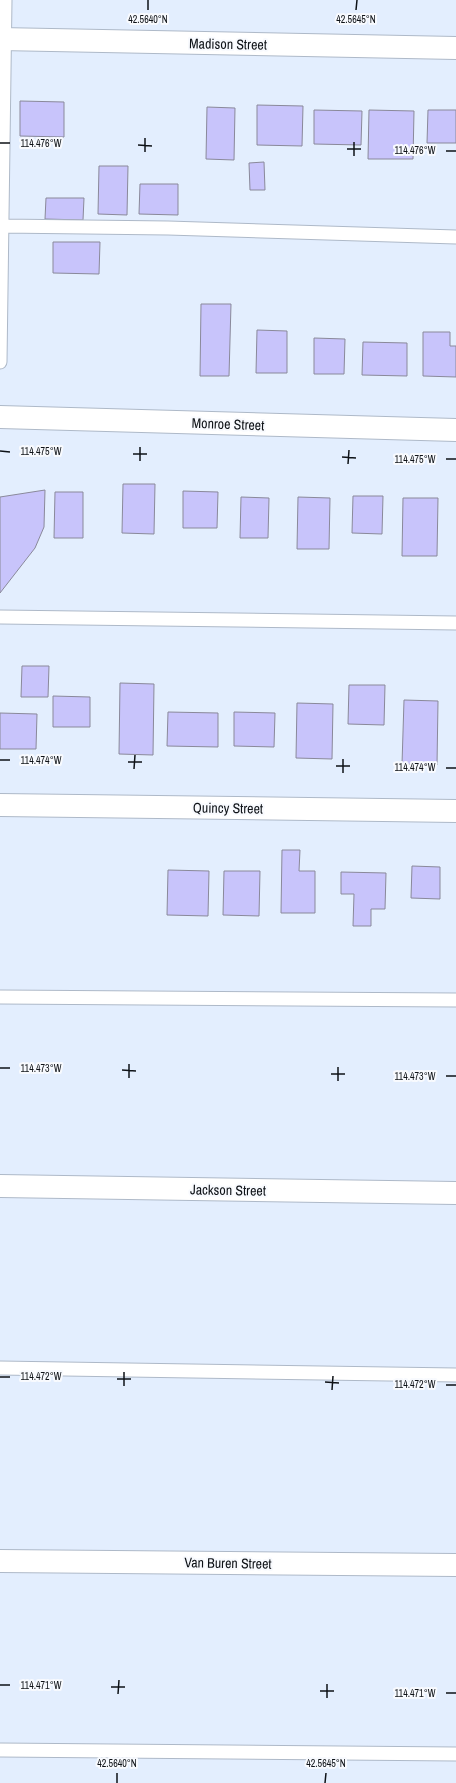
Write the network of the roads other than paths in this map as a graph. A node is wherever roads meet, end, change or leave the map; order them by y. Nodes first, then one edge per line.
1 (5, 0) edge
2 (2, 39) edge
3 (456, 48) edge
4 (2, 226) junction
5 (456, 237) edge
6 (0, 362) edge
7 (0, 418) edge
8 (456, 430) edge
9 (0, 617) edge
10 (456, 623) edge
11 (0, 805) edge
12 (456, 811) edge
13 (0, 997) edge
14 (456, 1000) edge
15 (0, 1186) edge
16 (456, 1194) edge
17 (0, 1368) edge
18 (456, 1375) edge
19 (0, 1561) edge
20 (456, 1566) edge
21 (0, 1750) edge
22 (456, 1754) edge

1 - 2 lane
2 - 3 street, Madison Street
2 - 4 lane
4 - 5 lane
4 - 6 lane
7 - 8 street, Monroe Street
9 - 10 lane
11 - 12 street, Quincy Street
13 - 14 lane
15 - 16 street, Jackson Street
17 - 18 lane
19 - 20 street, Van Buren Street
21 - 22 lane

